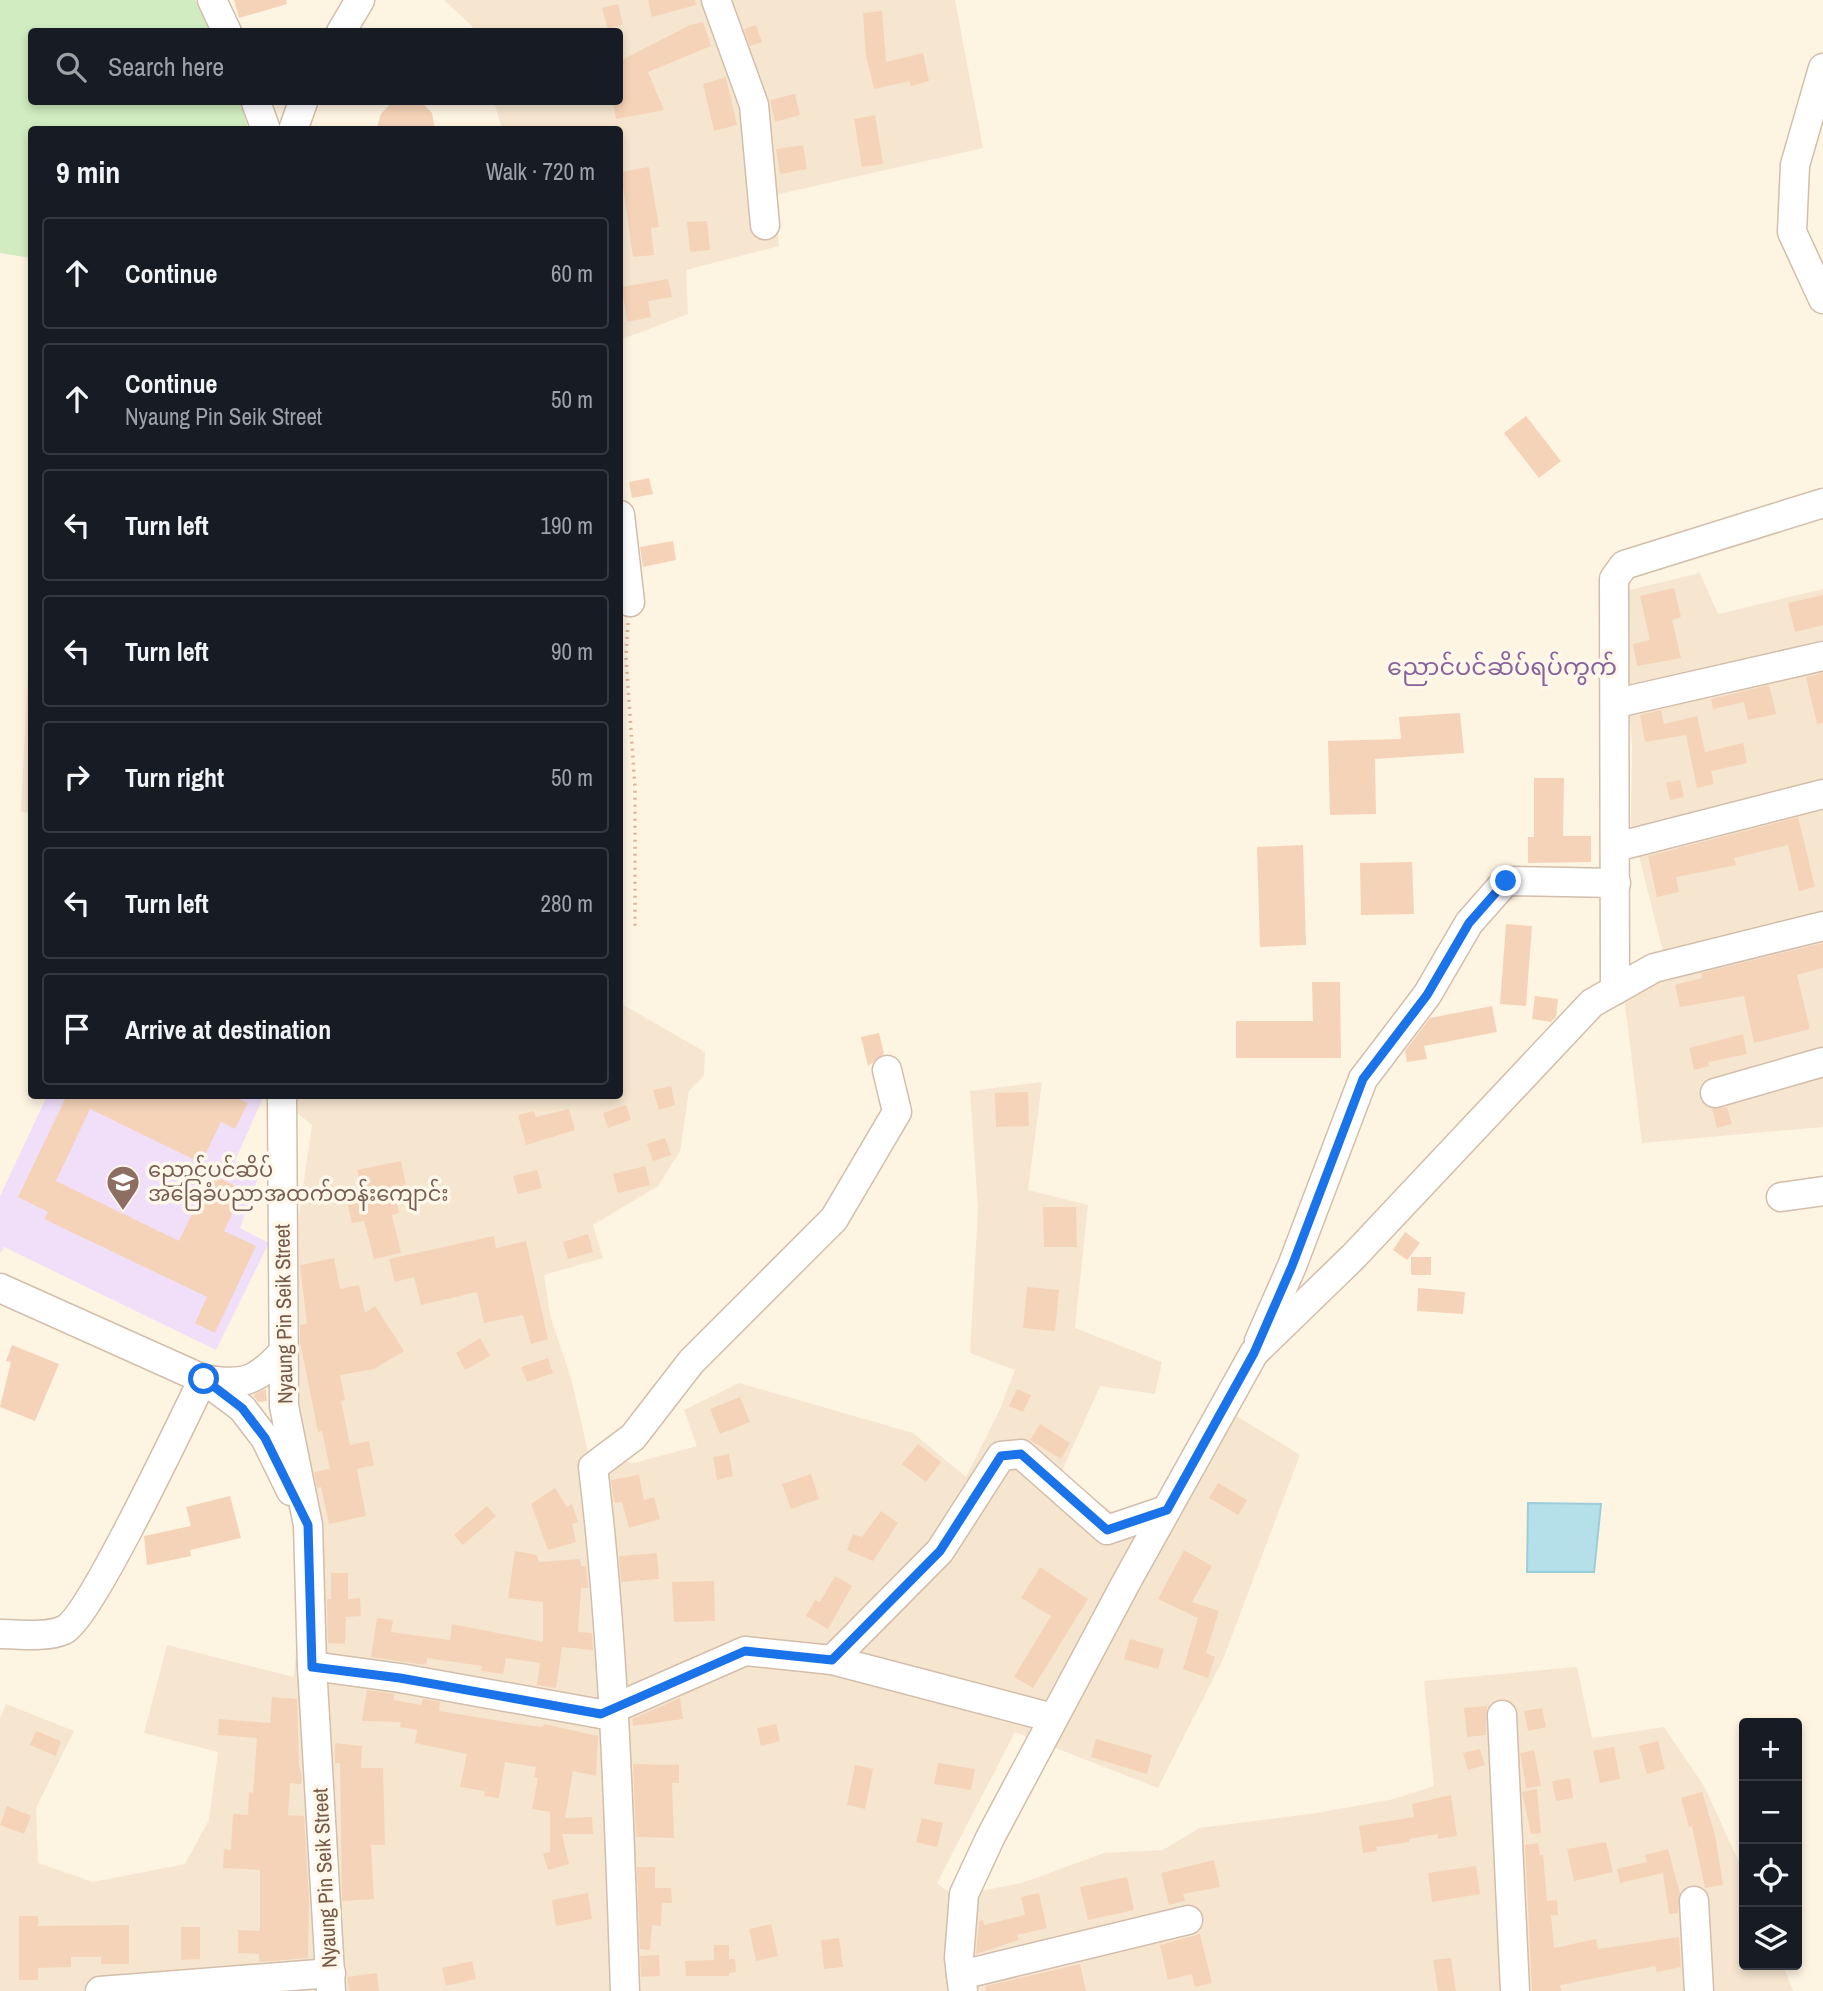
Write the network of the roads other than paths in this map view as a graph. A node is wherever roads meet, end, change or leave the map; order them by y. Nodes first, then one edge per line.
1 (212, 0) edge
2 (360, 0) edge
3 (716, 0) edge
4 (225, 28) edge
5 (343, 28) edge
6 (1823, 68) edge
7 (257, 105) edge
8 (302, 105) edge
9 (265, 126) edge
10 (294, 126) edge
11 (765, 225) dead end
12 (1823, 299) edge
13 (1823, 503) edge
14 (623, 544) edge
15 (629, 602) road end
16 (1823, 656) edge
17 (1617, 703) junction
18 (1823, 794) edge
19 (1616, 847) junction
20 (1616, 883) junction
21 (1823, 926) edge
22 (1615, 990) junction
23 (1823, 1062) edge
24 (887, 1070) dead end
25 (1715, 1093) dead end
26 (282, 1099) edge
27 (1823, 1191) edge
28 (1781, 1197) dead end
29 (0, 1288) edge
30 (283, 1352) junction
31 (1254, 1353) junction
32 (204, 1379) junction
33 (1167, 1510) junction
34 (308, 1525) junction
35 (0, 1634) edge
36 (832, 1660) junction
37 (312, 1667) junction
38 (615, 1707) junction
39 (1502, 1715) dead end
40 (1053, 1718) junction
41 (1694, 1901) dead end
42 (1188, 1920) dead end
43 (331, 1982) edge
44 (962, 1983) edge
45 (100, 1991) edge
46 (625, 1991) edge
47 (1515, 1991) edge
48 (1696, 1991) edge

1 - 4 street
2 - 5 street
3 - 11 street
6 - 12 street
7 - 9 street
8 - 10 street
13 - 17 street
14 - 15 street
16 - 17 street
17 - 19 street
18 - 19 street
19 - 20 street
20 - 22 street
20 - 31 street
21 - 22 street
22 - 31 street
23 - 25 street
24 - 38 street
26 - 30 street, Nyaung Pin Seik Street
27 - 28 street
29 - 32 street
30 - 32 street
30 - 34 street, Nyaung Pin Seik Street
31 - 33 street
32 - 34 street
32 - 35 street
33 - 36 street
33 - 40 street
34 - 37 street, Nyaung Pin Seik Street
36 - 38 street
36 - 40 street
37 - 38 street
37 - 43 street, Nyaung Pin Seik Street
38 - 46 street
39 - 47 street
40 - 44 street
41 - 48 street
42 - 44 street
43 - 45 street

